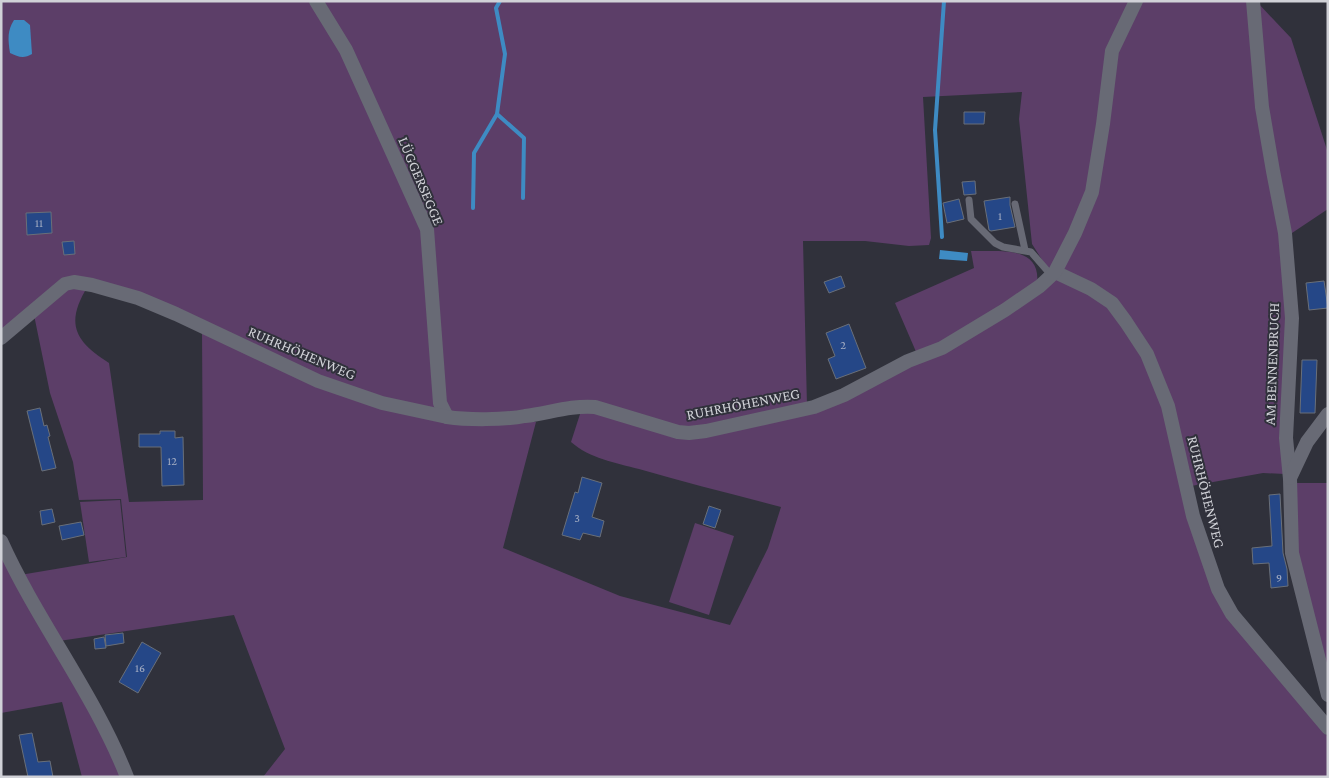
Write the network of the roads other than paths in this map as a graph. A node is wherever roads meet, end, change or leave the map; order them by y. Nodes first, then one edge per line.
1 (316, 1) edge
2 (1136, 1) edge
3 (1253, 1) edge
4 (969, 200) dead end
5 (1015, 204) dead end
6 (1025, 250) junction
7 (1053, 274) junction
8 (1, 338) edge
9 (1328, 414) edge
10 (447, 418) junction
11 (1290, 479) junction
12 (1, 541) edge
13 (1328, 695) edge
14 (1328, 728) edge
15 (127, 777) edge

1 - 10 street, LÜGGERSEGGE
2 - 7 street, RUHRHÖHENWEG
3 - 11 street, AM BENNENBRUCH
4 - 6 lane
5 - 6 lane
6 - 7 lane
7 - 10 street, RUHRHÖHENWEG
7 - 14 street, RUHRHÖHENWEG
8 - 10 street, RUHRHÖHENWEG
9 - 11 street
11 - 13 street, AM BENNENBRUCH
12 - 15 street

